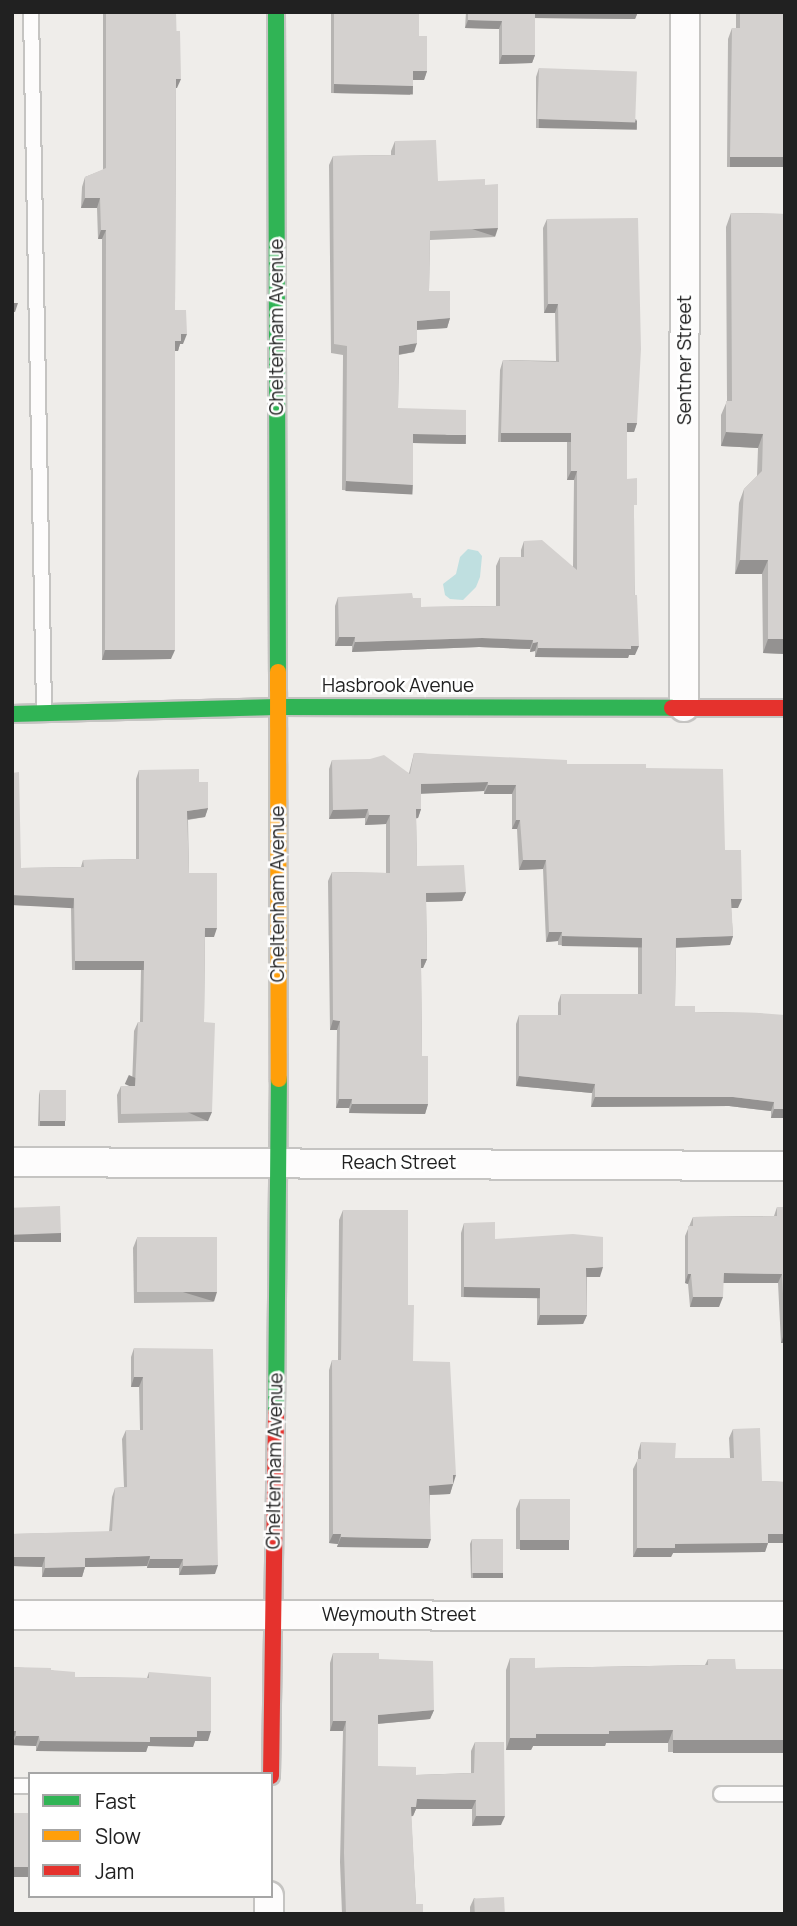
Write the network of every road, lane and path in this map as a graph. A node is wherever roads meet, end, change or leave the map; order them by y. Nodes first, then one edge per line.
1 (31, 12) edge
2 (276, 12) edge
3 (685, 12) edge
4 (684, 707) junction
5 (277, 708) junction
6 (785, 708) edge
7 (12, 713) edge
8 (44, 714) junction
9 (12, 1162) edge
10 (279, 1162) junction
11 (785, 1166) edge
12 (12, 1615) edge
13 (273, 1615) junction
14 (785, 1616) edge
15 (271, 1772) edge
16 (721, 1794) dead end
17 (785, 1794) edge

1 - 8 lane
2 - 5 street, Cheltenham Avenue
3 - 4 street, Sentner Street
4 - 5 street, Hasbrook Avenue
4 - 6 street, Hasbrook Avenue
5 - 8 street, Hasbrook Avenue
5 - 10 street, Cheltenham Avenue
7 - 8 street, Hasbrook Avenue
9 - 10 street, Reach Street
10 - 11 street, Reach Street
10 - 13 street, Cheltenham Avenue
12 - 13 street, Weymouth Street
13 - 14 street, Weymouth Street
13 - 15 street, Cheltenham Avenue
16 - 17 lane

